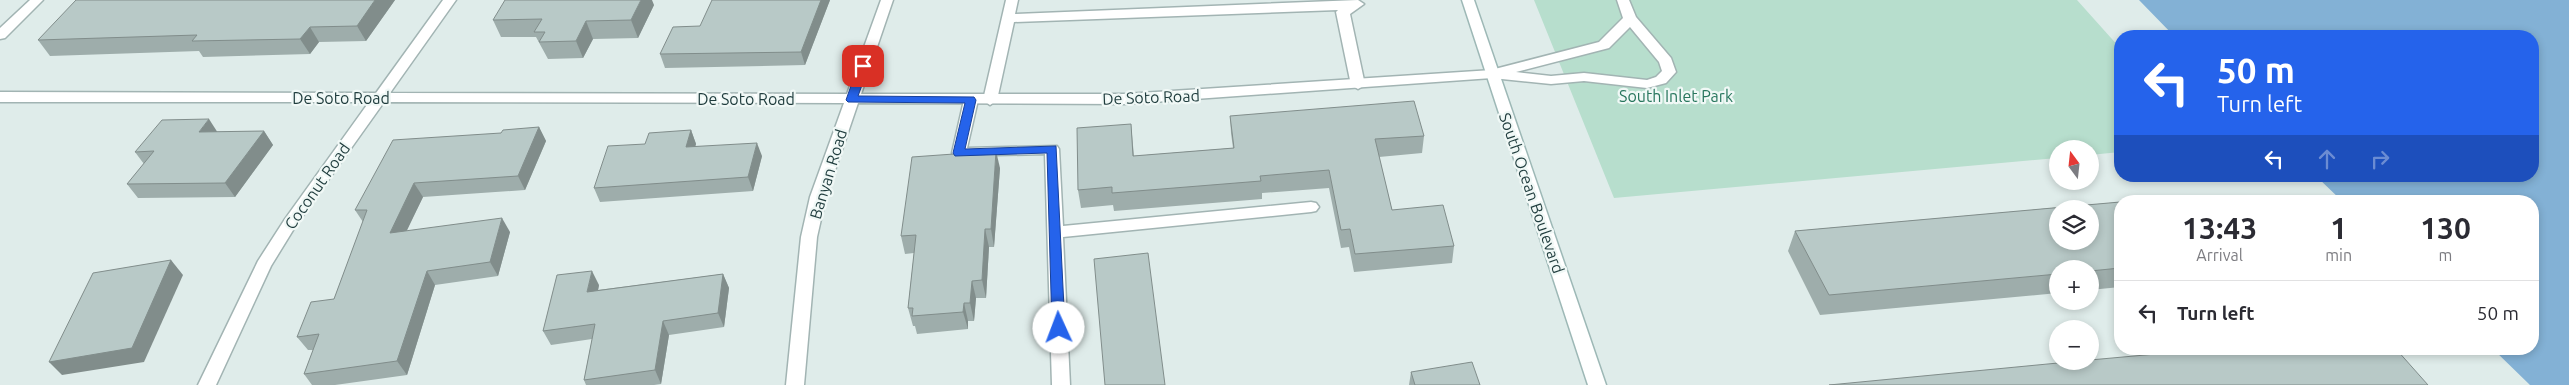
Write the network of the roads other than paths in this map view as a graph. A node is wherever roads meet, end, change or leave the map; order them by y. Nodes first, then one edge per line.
1 (37, 0) edge
2 (450, 0) edge
3 (887, 0) edge
4 (1012, 0) edge
5 (1468, 0) edge
6 (1623, 0) edge
7 (1362, 2) edge
8 (1008, 18) junction
9 (1630, 18) junction
10 (0, 35) edge
11 (1492, 74) junction
12 (1358, 85) junction
13 (0, 97) edge
14 (379, 98) junction
15 (852, 100) junction
16 (971, 100) junction
17 (990, 100) junction
18 (1311, 207) dead end
19 (1055, 232) junction
20 (207, 385) edge
21 (795, 385) edge
22 (1061, 385) edge
23 (1596, 385) edge

1 - 10 street
2 - 14 street, Coconut Road
3 - 15 street, Banyan Road
4 - 8 street
5 - 11 street, South Ocean Boulevard
6 - 9 street
7 - 8 street
7 - 12 street
8 - 17 street
9 - 11 street
9 - 11 street
11 - 12 street, De Soto Road
11 - 23 street, South Ocean Boulevard
12 - 17 street, De Soto Road
13 - 14 street, De Soto Road
14 - 15 street, De Soto Road
14 - 20 street, Coconut Road
15 - 16 street, De Soto Road
15 - 21 street, Banyan Road
16 - 17 street, De Soto Road
16 - 19 street
18 - 19 street
19 - 22 street

